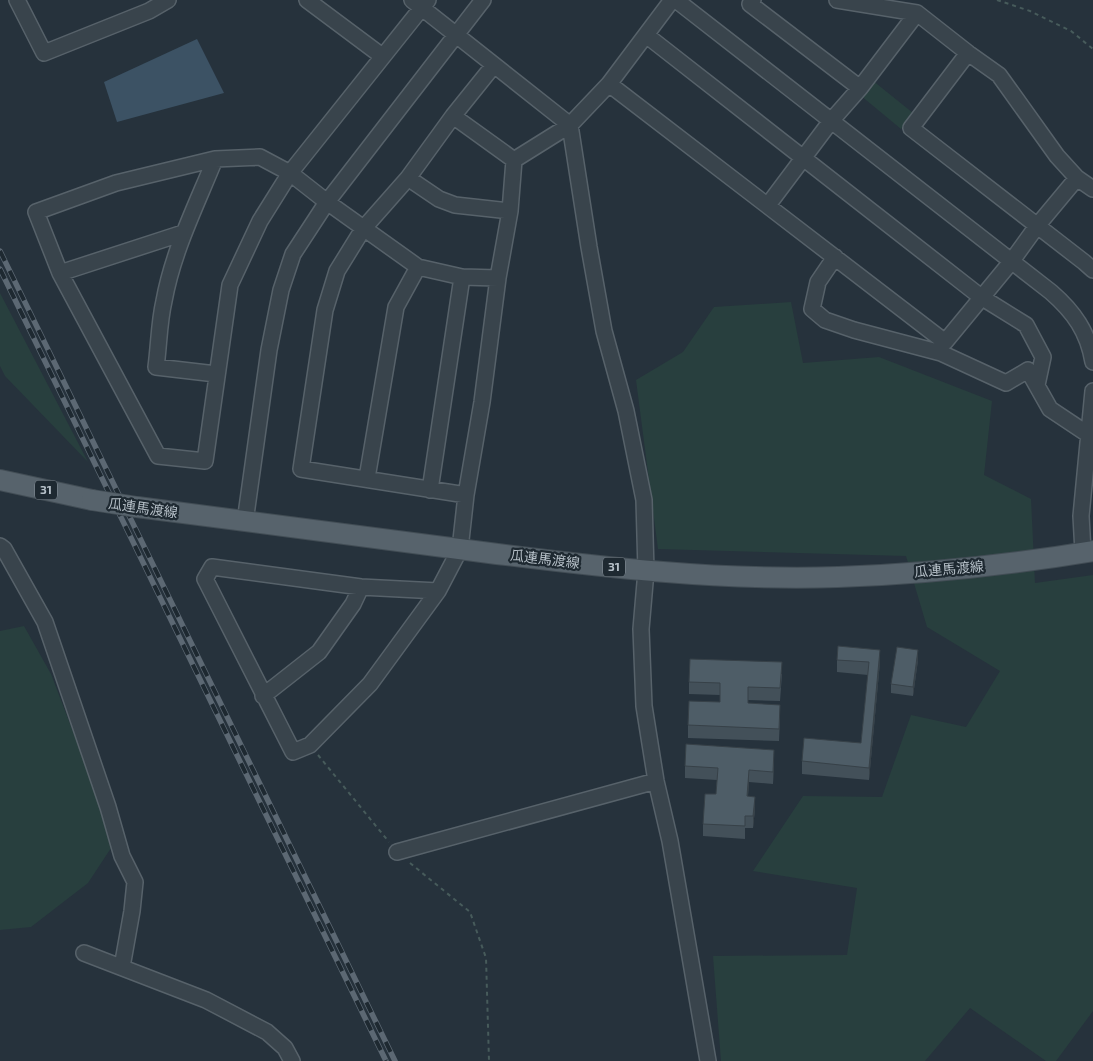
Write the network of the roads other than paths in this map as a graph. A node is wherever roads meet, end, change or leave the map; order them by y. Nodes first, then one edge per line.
1 (17, 0) edge
2 (168, 0) edge
3 (307, 0) edge
4 (483, 0) edge
5 (674, 0) edge
6 (753, 0) edge
7 (837, 0) edge
8 (420, 3) edge
9 (917, 13) junction
10 (454, 35) junction
11 (646, 35) junction
12 (968, 53) junction
13 (382, 56) junction
14 (494, 65) junction
15 (608, 84) junction
16 (860, 88) junction
17 (454, 116) junction
18 (832, 121) junction
19 (570, 125) junction
20 (804, 158) junction
21 (215, 159) junction
22 (514, 160) junction
23 (290, 173) junction
24 (408, 178) junction
25 (1077, 178) junction
26 (1093, 189) edge
27 (327, 202) junction
28 (768, 205) junction
29 (510, 211) junction
30 (1037, 226) junction
31 (363, 229) junction
32 (183, 233) junction
33 (835, 257) junction
34 (1011, 262) junction
35 (418, 267) junction
36 (1093, 270) edge
37 (60, 273) junction
38 (462, 277) junction
39 (498, 278) junction
40 (981, 297) junction
41 (1093, 362) edge
42 (216, 374) junction
43 (1037, 385) junction
44 (1093, 391) edge
45 (1092, 413) edge
46 (1089, 435) junction
47 (367, 478) junction
48 (0, 480) edge
49 (430, 490) junction
50 (466, 495) junction
51 (244, 522) junction
52 (0, 546) edge
53 (460, 549) junction
54 (1088, 551) edge
55 (646, 571) junction
56 (361, 587) junction
57 (438, 591) junction
58 (263, 696) junction
59 (656, 782) junction
60 (397, 852) road end
61 (84, 953) dead end
62 (122, 967) junction
63 (292, 1061) edge
64 (708, 1061) edge

1 - 2 street
3 - 13 street
4 - 10 street
5 - 11 street
5 - 18 street
6 - 16 street
7 - 9 street
8 - 10 street
8 - 13 street
9 - 12 street
9 - 16 street
10 - 14 street
10 - 27 street
11 - 15 street
11 - 20 street
12 - 25 street
12 - 30 street
13 - 23 street
14 - 17 street
14 - 19 street
15 - 19 street
15 - 28 street
16 - 18 street
17 - 22 street
17 - 24 street
18 - 20 street
18 - 34 street
19 - 22 street
19 - 55 street
20 - 28 street
20 - 40 street
21 - 23 street
21 - 32 street
21 - 37 street
22 - 29 street
23 - 27 street
23 - 42 street
24 - 29 street
24 - 31 street
25 - 26 street
25 - 30 street
27 - 31 street
27 - 51 street
28 - 33 street
29 - 39 street
30 - 34 street
30 - 36 street
31 - 35 street
31 - 47 street
32 - 37 street
32 - 42 street
33 - 40 street
33 - 43 street
34 - 40 street
34 - 41 street
35 - 38 street
35 - 47 street
37 - 42 street
38 - 39 street
38 - 49 street
39 - 50 street
40 - 43 street
43 - 46 street
44 - 45 street
45 - 46 street
46 - 54 street
47 - 49 street
48 - 51 main road, 瓜連馬渡線 / 31, bridge
49 - 50 street
50 - 53 street
51 - 53 main road, 瓜連馬渡線 / 31
52 - 62 street
53 - 55 main road, 瓜連馬渡線 / 31
53 - 57 street
54 - 55 main road, 瓜連馬渡線 / 31
55 - 59 street
56 - 57 street
56 - 58 street
56 - 58 street
57 - 58 street
59 - 60 street
59 - 64 street
61 - 62 street
62 - 63 street

